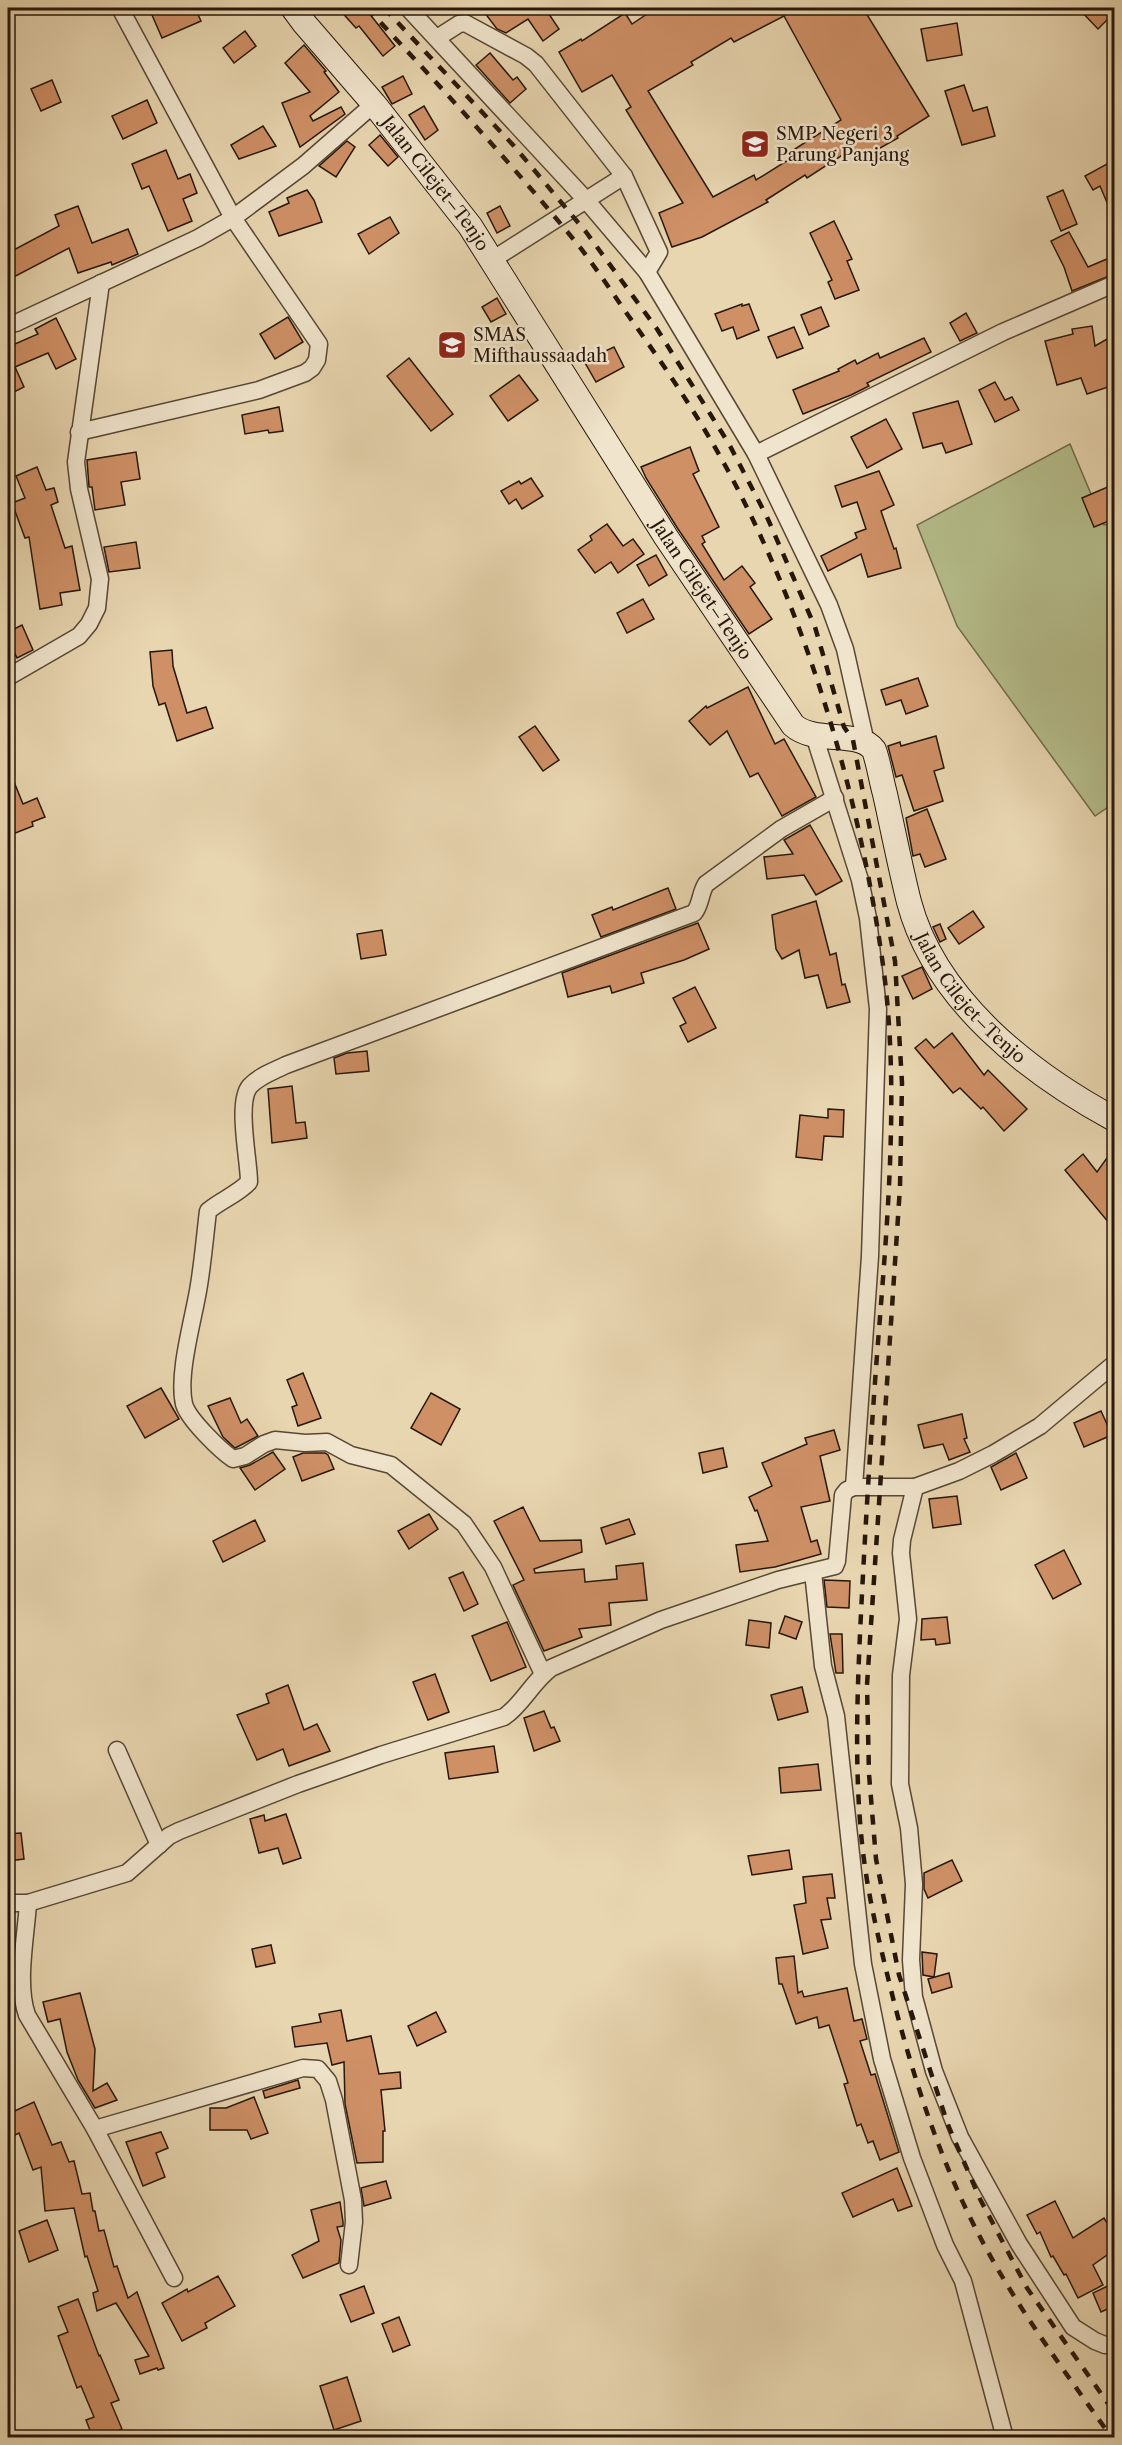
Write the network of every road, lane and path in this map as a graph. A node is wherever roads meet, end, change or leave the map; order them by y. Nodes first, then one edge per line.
1 (120, 8) edge
2 (293, 8) edge
3 (408, 8) edge
4 (437, 38) junction
5 (374, 104) junction
6 (624, 176) junction
7 (586, 200) junction
8 (233, 218) junction
9 (492, 260) junction
10 (647, 272) junction
11 (101, 283) junction
12 (1114, 284) edge
13 (8, 324) edge
14 (79, 432) junction
15 (756, 454) junction
16 (8, 677) edge
17 (814, 735) junction
18 (866, 743) junction
19 (835, 798) junction
20 (1114, 1119) edge
21 (1114, 1364) edge
22 (854, 1487) junction
23 (915, 1487) junction
24 (813, 1572) junction
25 (543, 1674) junction
26 (117, 1750) dead end
27 (159, 1845) junction
28 (8, 1903) edge
29 (28, 1903) junction
30 (95, 2129) junction
31 (349, 2265) dead end
32 (174, 2278) dead end
33 (1114, 2345) edge
34 (1005, 2438) edge

1 - 8 street
2 - 5 main road, Jalan Cilejet–Tenjo
3 - 4 street
4 - 6 street
4 - 7 street
5 - 8 street
5 - 9 main road, Jalan Cilejet–Tenjo
6 - 7 street
6 - 10 street
7 - 9 street
7 - 10 street
8 - 11 street
8 - 14 street
9 - 17 main road, Jalan Cilejet–Tenjo
10 - 15 street
11 - 13 street
11 - 14 street
12 - 15 street
14 - 16 street
15 - 18 street
17 - 18 main road, Jalan Cilejet–Tenjo
17 - 19 street
18 - 20 main road, Jalan Cilejet–Tenjo
19 - 22 street
19 - 25 street
21 - 23 street
22 - 23 street
22 - 24 street
23 - 33 street
24 - 25 street
24 - 34 street
25 - 27 street
26 - 27 street
27 - 29 street
28 - 29 street
29 - 30 street
30 - 31 street
30 - 32 street

